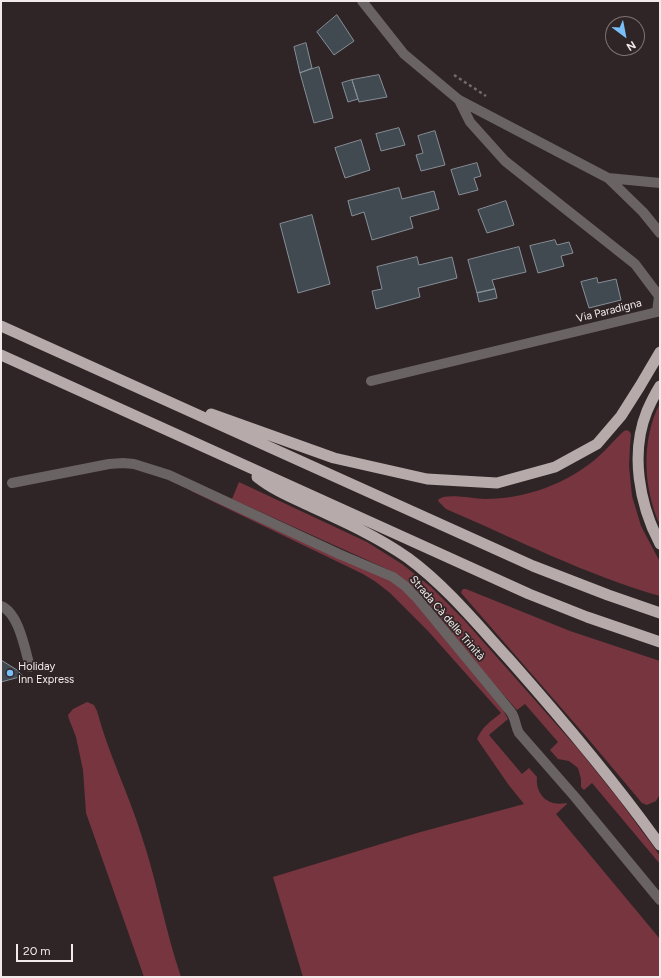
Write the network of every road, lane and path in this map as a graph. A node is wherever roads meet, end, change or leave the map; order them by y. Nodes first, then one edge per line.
1 (362, 1) edge
2 (447, 71) dead end
3 (488, 97) dead end
4 (459, 100) junction
5 (608, 178) junction
6 (660, 183) edge
7 (660, 233) edge
8 (1, 326) edge
9 (660, 352) edge
10 (1, 355) edge
11 (370, 381) dead end
12 (125, 382) junction
13 (660, 386) edge
14 (228, 458) junction
15 (12, 483) dead end
16 (660, 544) edge
17 (1, 606) edge
18 (660, 613) edge
19 (660, 642) edge
20 (30, 667) dead end
21 (660, 845) edge
22 (660, 900) edge

1 - 4 street, Via Paradigna
2 - 3 path
4 - 5 street, Via Paradigna
4 - 11 street, Via Paradigna
5 - 6 street, Via Paradigna
5 - 7 street, Via Paradigna
8 - 12 highway
9 - 12 highway
10 - 14 highway
12 - 18 highway
13 - 16 highway
14 - 19 highway
14 - 21 highway
15 - 22 street, Strada Cà delle Trinità
17 - 20 street

